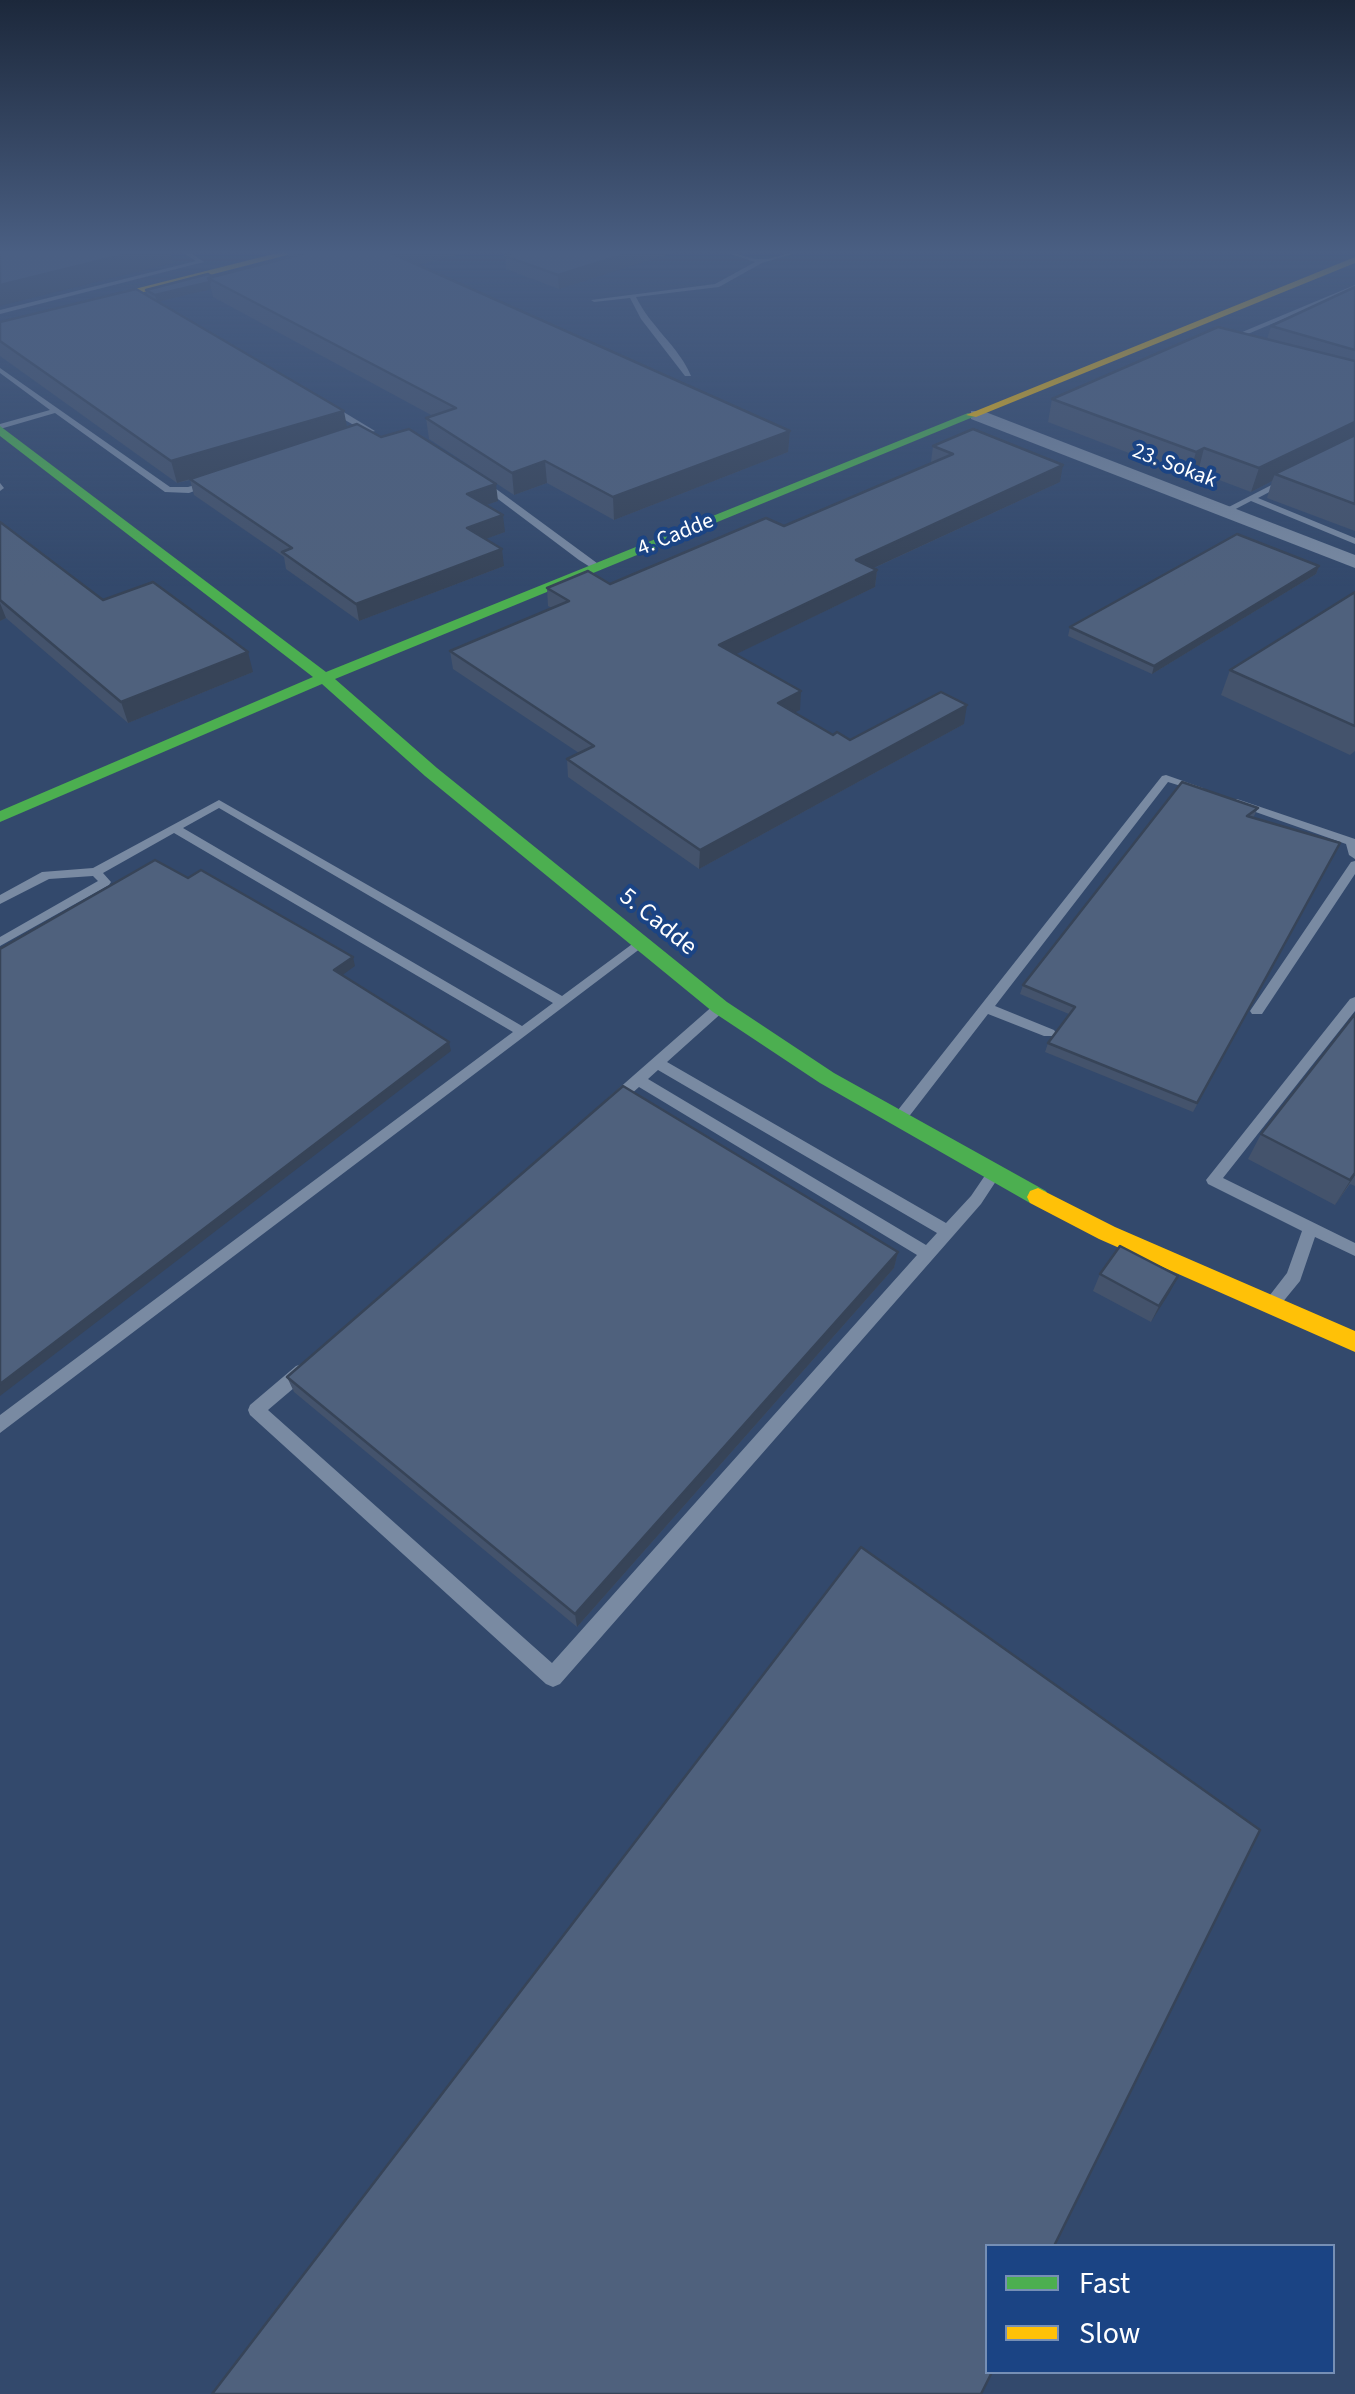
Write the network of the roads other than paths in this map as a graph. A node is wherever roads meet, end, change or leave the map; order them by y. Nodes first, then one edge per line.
1 (681, 363) edge
2 (1109, 363) edge
3 (0, 370) edge
4 (688, 374) dead end
5 (319, 402) edge
6 (56, 410) junction
7 (977, 415) junction
8 (0, 428) edge
9 (334, 443) edge
10 (1303, 472) edge
11 (226, 478) edge
12 (478, 480) edge
13 (1252, 498) junction
14 (1225, 511) junction
15 (1355, 541) edge
16 (1355, 562) edge
17 (598, 568) junction
18 (324, 678) junction
19 (1203, 791) edge
20 (1222, 797) edge
21 (0, 817) edge
22 (174, 828) junction
23 (1355, 855) edge
24 (1355, 865) edge
25 (96, 872) junction
26 (0, 900) edge
27 (0, 942) edge
28 (640, 945) junction
29 (561, 1002) junction
30 (1355, 1002) edge
31 (720, 1007) junction
32 (986, 1008) junction
33 (1256, 1011) edge
34 (523, 1032) junction
35 (1048, 1034) dead end
36 (658, 1064) junction
37 (638, 1080) junction
38 (594, 1118) edge
39 (899, 1119) junction
40 (994, 1174) junction
41 (1311, 1228) junction
42 (948, 1232) junction
43 (1355, 1250) edge
44 (928, 1254) junction
45 (1268, 1307) junction
46 (1355, 1342) edge
47 (315, 1359) edge
48 (0, 1424) edge

1 - 4 lane
2 - 7 street, 4. Cadde
3 - 6 lane
5 - 9 lane
6 - 8 lane
6 - 11 lane
7 - 14 street, 23. Sokak
7 - 17 street, 4. Cadde
8 - 18 street, 5. Cadde
10 - 13 lane
12 - 17 lane
13 - 14 lane
13 - 15 lane
14 - 16 street, 23. Sokak
17 - 18 street, 4. Cadde
18 - 21 street, 4. Cadde
18 - 28 street, 5. Cadde
19 - 32 lane
20 - 23 lane
22 - 25 lane
22 - 29 lane
22 - 34 lane
24 - 33 lane
25 - 26 lane
25 - 27 lane
28 - 29 lane
28 - 31 street, 5. Cadde
29 - 34 lane
30 - 41 lane
31 - 36 lane
31 - 39 street, 5. Cadde
32 - 35 lane
32 - 39 lane
34 - 48 lane
36 - 37 lane
36 - 42 lane
37 - 38 lane
37 - 44 lane
39 - 40 street, 5. Cadde
40 - 42 lane
40 - 45 street, 5. Cadde
41 - 43 lane
41 - 45 lane
42 - 44 lane
44 - 47 lane
45 - 46 street, 5. Cadde

